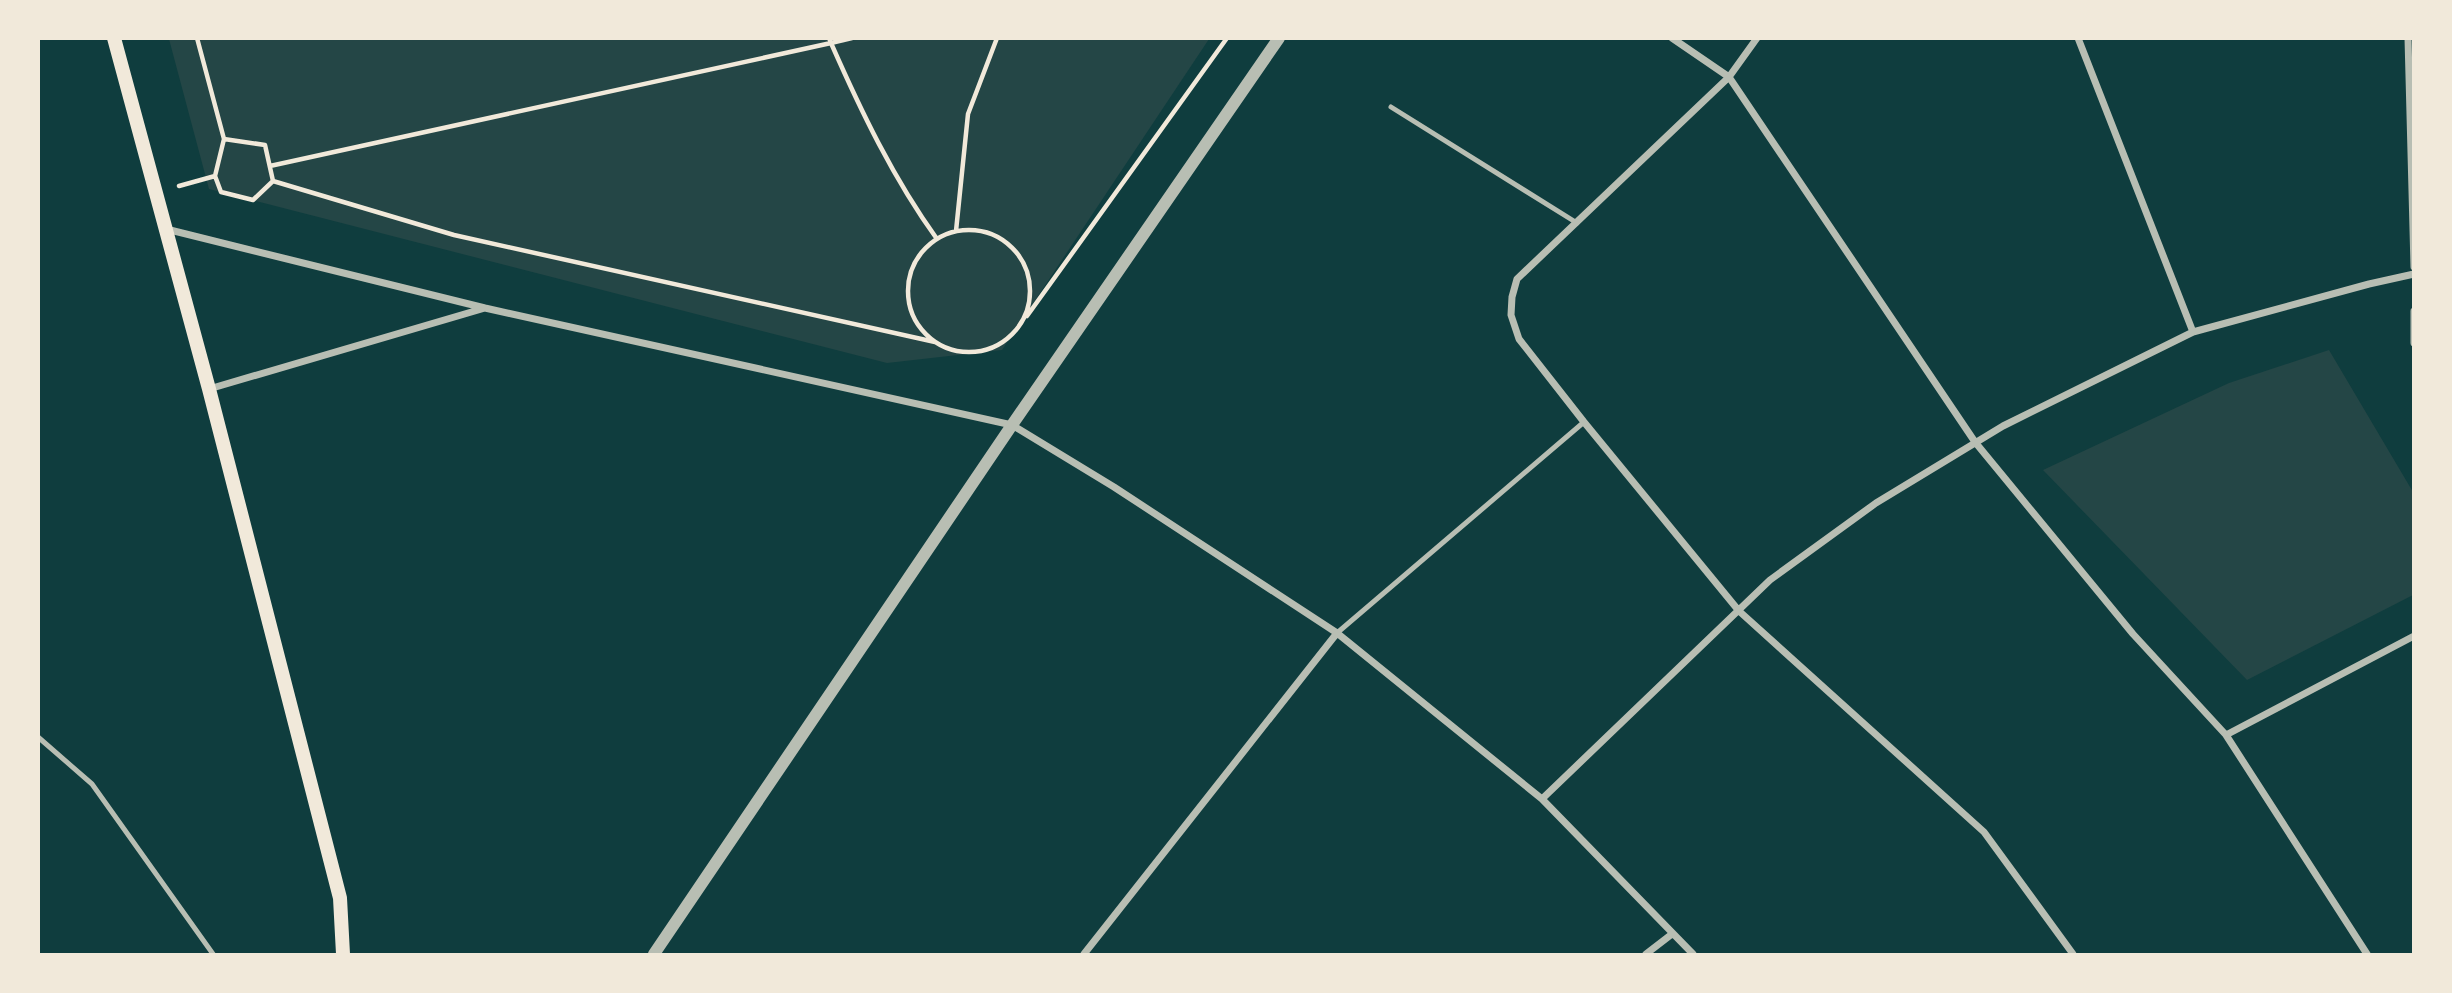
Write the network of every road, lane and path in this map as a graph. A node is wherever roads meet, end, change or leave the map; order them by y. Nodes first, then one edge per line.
1 (114, 38) edge
2 (197, 38) edge
3 (852, 38) edge
4 (997, 38) edge
5 (1227, 38) edge
6 (1279, 38) edge
7 (1672, 38) edge
8 (1757, 38) edge
9 (2078, 38) edge
10 (2408, 38) edge
11 (830, 41) edge
12 (1729, 77) junction
13 (1391, 107) dead end
14 (224, 139) junction
15 (270, 166) junction
16 (215, 176) junction
17 (273, 181) junction
18 (155, 193) junction
19 (1577, 223) junction
20 (166, 229) junction
21 (956, 231) junction
22 (937, 239) junction
23 (2413, 267) edge
24 (2413, 274) edge
25 (485, 308) junction
26 (2413, 311) edge
27 (1023, 322) junction
28 (2193, 332) junction
29 (934, 342) junction
30 (2413, 343) edge
31 (209, 389) junction
32 (1584, 422) junction
33 (1012, 425) junction
34 (1975, 442) junction
35 (1739, 611) junction
36 (1337, 633) junction
37 (2413, 636) edge
38 (2226, 735) junction
39 (38, 737) edge
40 (1542, 799) junction
41 (1672, 934) junction
42 (213, 954) edge
43 (343, 954) edge
44 (654, 954) edge
45 (1084, 954) edge
46 (1646, 954) edge
47 (1693, 954) edge
48 (2073, 954) edge
49 (2367, 954) edge

1 - 18 main road
2 - 14 path
3 - 11 path
4 - 21 path
5 - 27 path
6 - 33 street
7 - 12 street
8 - 12 street
9 - 28 street
10 - 23 street
11 - 15 path
11 - 22 path
12 - 19 street
12 - 34 street
13 - 19 lane
14 - 15 path
14 - 16 path
15 - 17 path
16 - 17 path
16 - 18 path
17 - 29 path
18 - 20 main road
19 - 32 street
20 - 25 street
20 - 31 main road
21 - 22 path
21 - 27 path
22 - 29 path
24 - 28 street
25 - 31 street
25 - 33 street
26 - 30 street
27 - 29 path
28 - 34 street
31 - 43 main road
32 - 35 street
32 - 36 lane
33 - 36 street
33 - 44 street
34 - 35 street
34 - 38 street
35 - 40 street
35 - 48 street
36 - 40 street
36 - 45 street
37 - 38 street
38 - 49 street
39 - 42 lane
40 - 41 street
41 - 46 street
41 - 47 street

